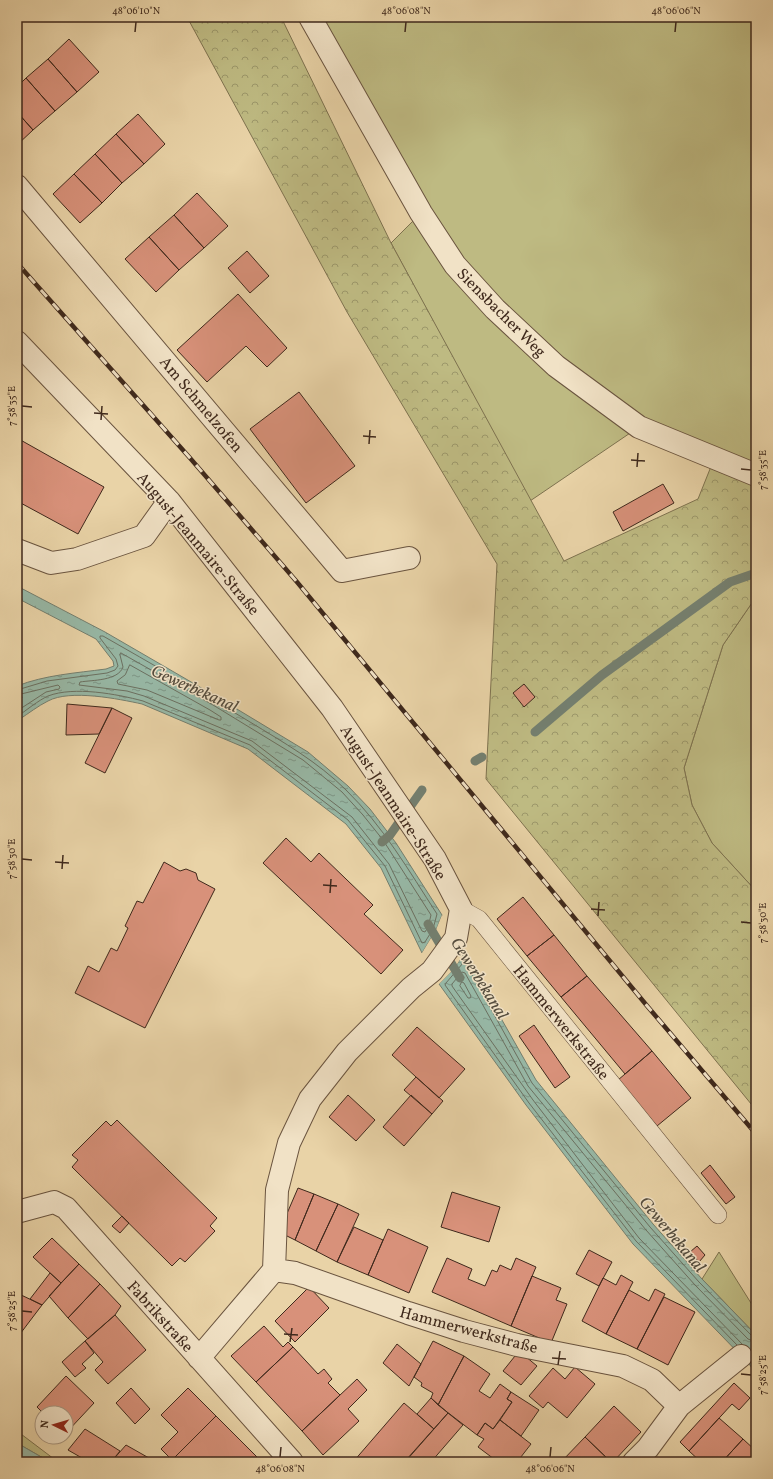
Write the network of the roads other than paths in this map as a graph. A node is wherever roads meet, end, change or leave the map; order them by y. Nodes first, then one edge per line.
1 (310, 17) edge
2 (17, 186) edge
3 (17, 342) edge
4 (756, 475) edge
5 (168, 501) junction
6 (17, 550) edge
7 (409, 558) dead end
8 (461, 909) junction
9 (17, 1212) edge
10 (718, 1215) dead end
11 (274, 1270) junction
12 (741, 1356) dead end
13 (199, 1358) junction
14 (679, 1406) junction
15 (292, 1462) edge
16 (634, 1462) edge

1 - 4 street, Siensbacher Weg
2 - 7 street, Am Schmelzofen
3 - 5 street, August-Jeanmaire-Straße
5 - 6 street
5 - 8 street, August-Jeanmaire-Straße
8 - 10 lane, Hammerwerkstraße
8 - 11 street
9 - 13 street, Fabrikstraße
11 - 13 street
11 - 14 street, Hammerwerkstraße
12 - 14 street
13 - 15 street, Fabrikstraße
14 - 16 street

